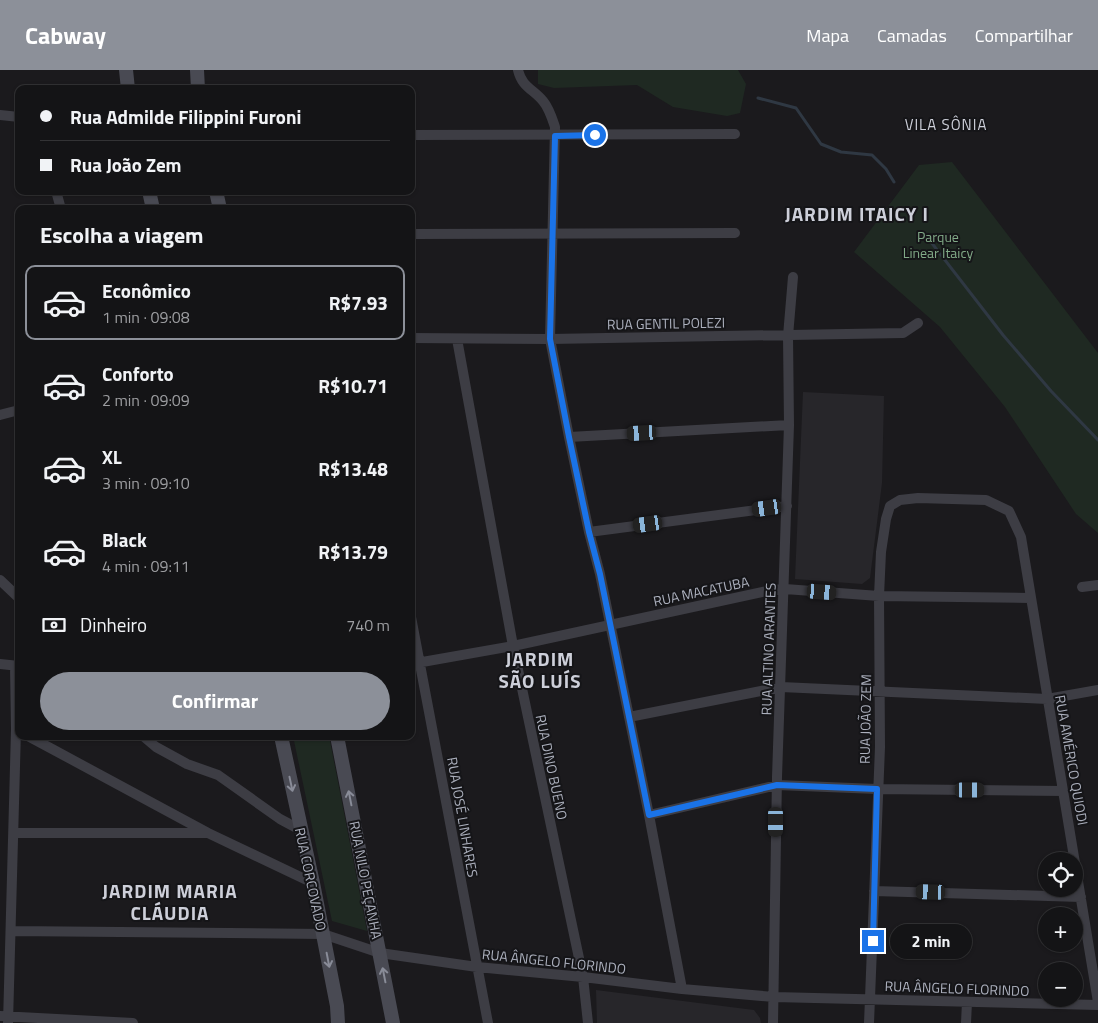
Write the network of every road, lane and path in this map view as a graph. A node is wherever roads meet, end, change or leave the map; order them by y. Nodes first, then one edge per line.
1 (126, 70) edge
2 (197, 70) edge
3 (518, 70) edge
4 (128, 85) edge
5 (198, 85) edge
6 (0, 114) edge
7 (15, 116) edge
8 (734, 134) dead end
9 (415, 135) edge
10 (555, 136) junction
11 (552, 232) junction
12 (735, 233) dead end
13 (415, 234) edge
14 (793, 277) dead end
15 (918, 323) dead end
16 (788, 336) junction
17 (415, 338) edge
18 (457, 339) junction
19 (550, 339) junction
20 (15, 411) edge
21 (0, 414) edge
22 (789, 425) junction
23 (569, 437) junction
24 (787, 506) junction
25 (1015, 523) joint
26 (589, 532) junction
27 (0, 580) edge
28 (1098, 584) edge
29 (1082, 586) dead end
30 (784, 590) junction
31 (15, 594) edge
32 (879, 596) junction
33 (1030, 598) junction
34 (609, 625) junction
35 (512, 646) junction
36 (416, 663) edge
37 (0, 664) edge
38 (15, 666) edge
39 (780, 687) junction
40 (1098, 690) edge
41 (879, 691) junction
42 (1047, 700) junction
43 (628, 717) junction
44 (18, 740) edge
45 (35, 740) edge
46 (147, 740) edge
47 (282, 740) edge
48 (338, 740) edge
49 (777, 785) junction
50 (877, 789) junction
51 (1063, 791) junction
52 (649, 815) junction
53 (300, 828) junction
54 (14, 833) junction
55 (208, 833) junction
56 (1073, 852) edge
57 (313, 883) junction
58 (874, 891) junction
59 (1038, 895) edge
60 (1081, 897) edge
61 (11, 931) junction
62 (323, 934) junction
63 (380, 953) junction
64 (1095, 965) edge
65 (477, 967) junction
66 (583, 977) junction
67 (682, 989) junction
68 (774, 997) junction
69 (870, 999) junction
70 (966, 1002) junction
71 (1098, 1004) edge
72 (5, 1018) edge
73 (133, 1023) edge
74 (338, 1023) edge
75 (393, 1023) edge
76 (488, 1023) edge
77 (588, 1023) edge
78 (773, 1023) edge
79 (869, 1023) edge
80 (966, 1023) edge

1 - 4 street
2 - 5 street
3 - 10 street
6 - 7 street
8 - 10 street
9 - 10 street
10 - 11 street
11 - 12 street
11 - 13 street
11 - 19 street
14 - 16 street, RUA ALTINO ARANTES
15 - 16 street, RUA GENTIL POLEZI
16 - 19 street, RUA GENTIL POLEZI
16 - 22 street, RUA ALTINO ARANTES
17 - 18 street, RUA GENTIL POLEZI
18 - 19 street, RUA GENTIL POLEZI
18 - 35 street, RUA DINO BUENO
19 - 23 street
20 - 21 street
22 - 23 street
22 - 24 street, RUA ALTINO ARANTES
23 - 26 street
24 - 26 street
24 - 30 street, RUA ALTINO ARANTES
25 - 32 street, RUA JOÃO ZEM
25 - 33 street, RUA AMÉRICO QUIODI
26 - 34 street
27 - 31 street
28 - 29 street
30 - 32 street, RUA MACATUBA
30 - 34 street, RUA MACATUBA
30 - 39 street, RUA ALTINO ARANTES
32 - 33 street, RUA MACATUBA
32 - 41 street, RUA JOÃO ZEM
33 - 42 street, RUA AMÉRICO QUIODI
34 - 35 street, RUA MACATUBA
34 - 43 street
35 - 36 street, RUA MACATUBA
35 - 66 street, RUA DINO BUENO
36 - 65 street, RUA JOSÉ LINHARES
37 - 38 street
39 - 41 street
39 - 43 street
39 - 49 street, RUA ALTINO ARANTES
40 - 42 street
41 - 42 street
41 - 50 street, RUA JOÃO ZEM
42 - 51 street, RUA AMÉRICO QUIODI
43 - 52 street
44 - 54 street
45 - 55 street
46 - 53 street
47 -> 53 street, RUA CORCOVADO
63 -> 48 street, RUA NILO PEÇANHA
49 - 50 street
49 - 52 street
49 - 68 street, RUA ALTINO ARANTES
50 - 51 street
50 - 58 street, RUA JOÃO ZEM
51 - 56 street, RUA AMÉRICO QUIODI
52 - 67 street
53 - 57 street, RUA CORCOVADO
54 - 55 street
54 - 61 street
55 - 57 street
57 - 62 street, RUA CORCOVADO
58 - 59 street
58 - 69 street, RUA JOÃO ZEM
60 - 64 street, RUA AMÉRICO QUIODI
61 - 62 street, RUA ÂNGELO FLORINDO
61 - 72 street
62 - 63 street, RUA ÂNGELO FLORINDO
62 -> 74 street, RUA CORCOVADO
63 - 65 street, RUA ÂNGELO FLORINDO
75 -> 63 street, RUA NILO PEÇANHA
64 - 71 street, RUA AMÉRICO QUIODI
65 - 66 street, RUA ÂNGELO FLORINDO
65 - 76 street, RUA JOSÉ LINHARES
66 - 67 street, RUA ÂNGELO FLORINDO
66 - 77 street, RUA DINO BUENO
67 - 68 street, RUA ÂNGELO FLORINDO
68 - 69 street, RUA ÂNGELO FLORINDO
68 - 78 street, RUA ALTINO ARANTES
69 - 70 street, RUA ÂNGELO FLORINDO
69 - 79 street, RUA JOÃO ZEM
70 - 71 street, RUA ÂNGELO FLORINDO
70 - 80 street
72 - 73 street

